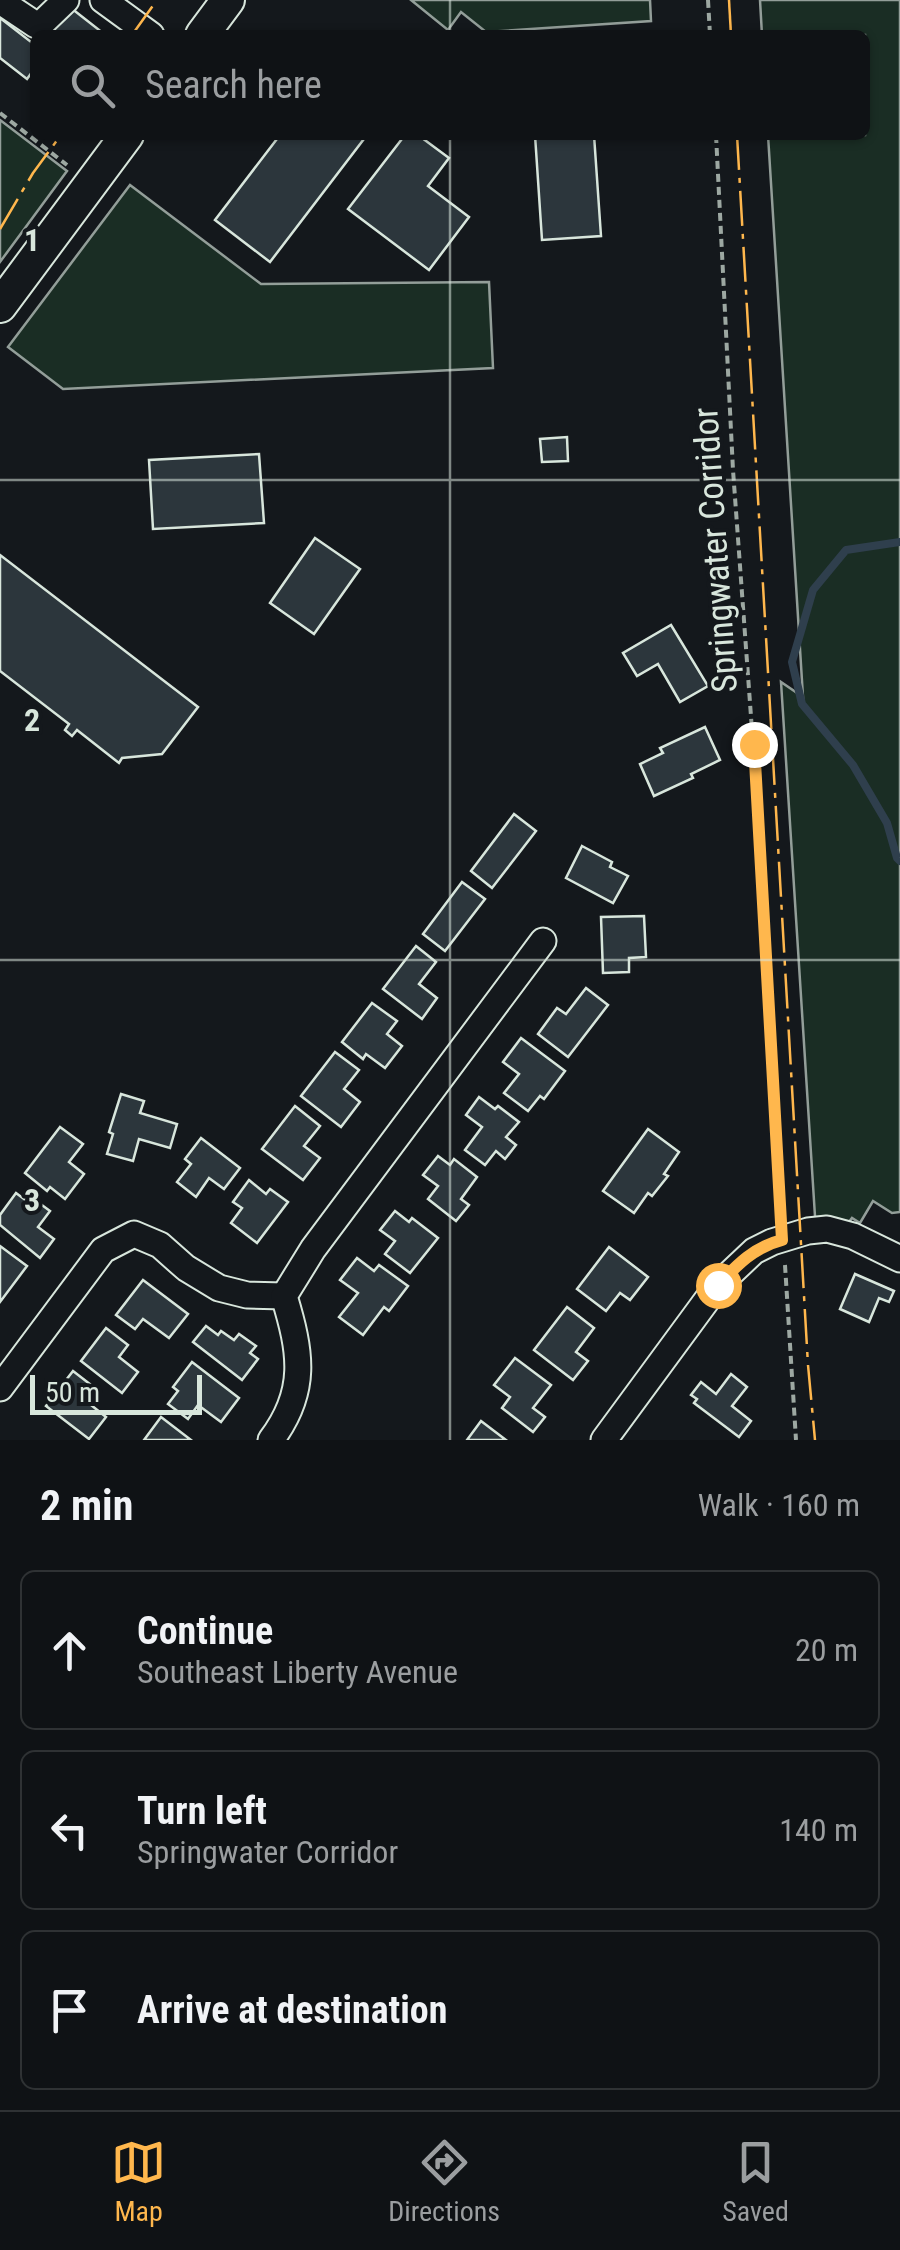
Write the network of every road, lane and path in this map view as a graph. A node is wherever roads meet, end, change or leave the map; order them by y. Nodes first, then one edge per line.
1 (66, 0) edge
2 (103, 0) edge
3 (228, 0) edge
4 (708, 0) edge
5 (0, 1) edge
6 (144, 30) edge
7 (206, 30) edge
8 (710, 30) edge
9 (0, 113) edge
10 (30, 136) edge
11 (35, 140) edge
12 (123, 140) edge
13 (716, 140) edge
14 (91, 183) junction
15 (0, 306) edge
16 (543, 941) dead end
17 (782, 1240) junction
18 (900, 1260) edge
19 (284, 1296) junction
20 (0, 1388) edge
21 (271, 1440) edge
22 (604, 1440) edge
23 (796, 1440) edge

1 - 5 street
2 - 6 street
3 - 7 main road
4 - 8 path
9 - 10 path
11 - 14 path
12 - 14 main road
13 - 17 path, Springwater Corridor
14 - 15 main road
16 - 19 street
17 - 18 street
17 - 22 street
17 - 23 path, Springwater Corridor
19 - 20 street
19 - 21 street

